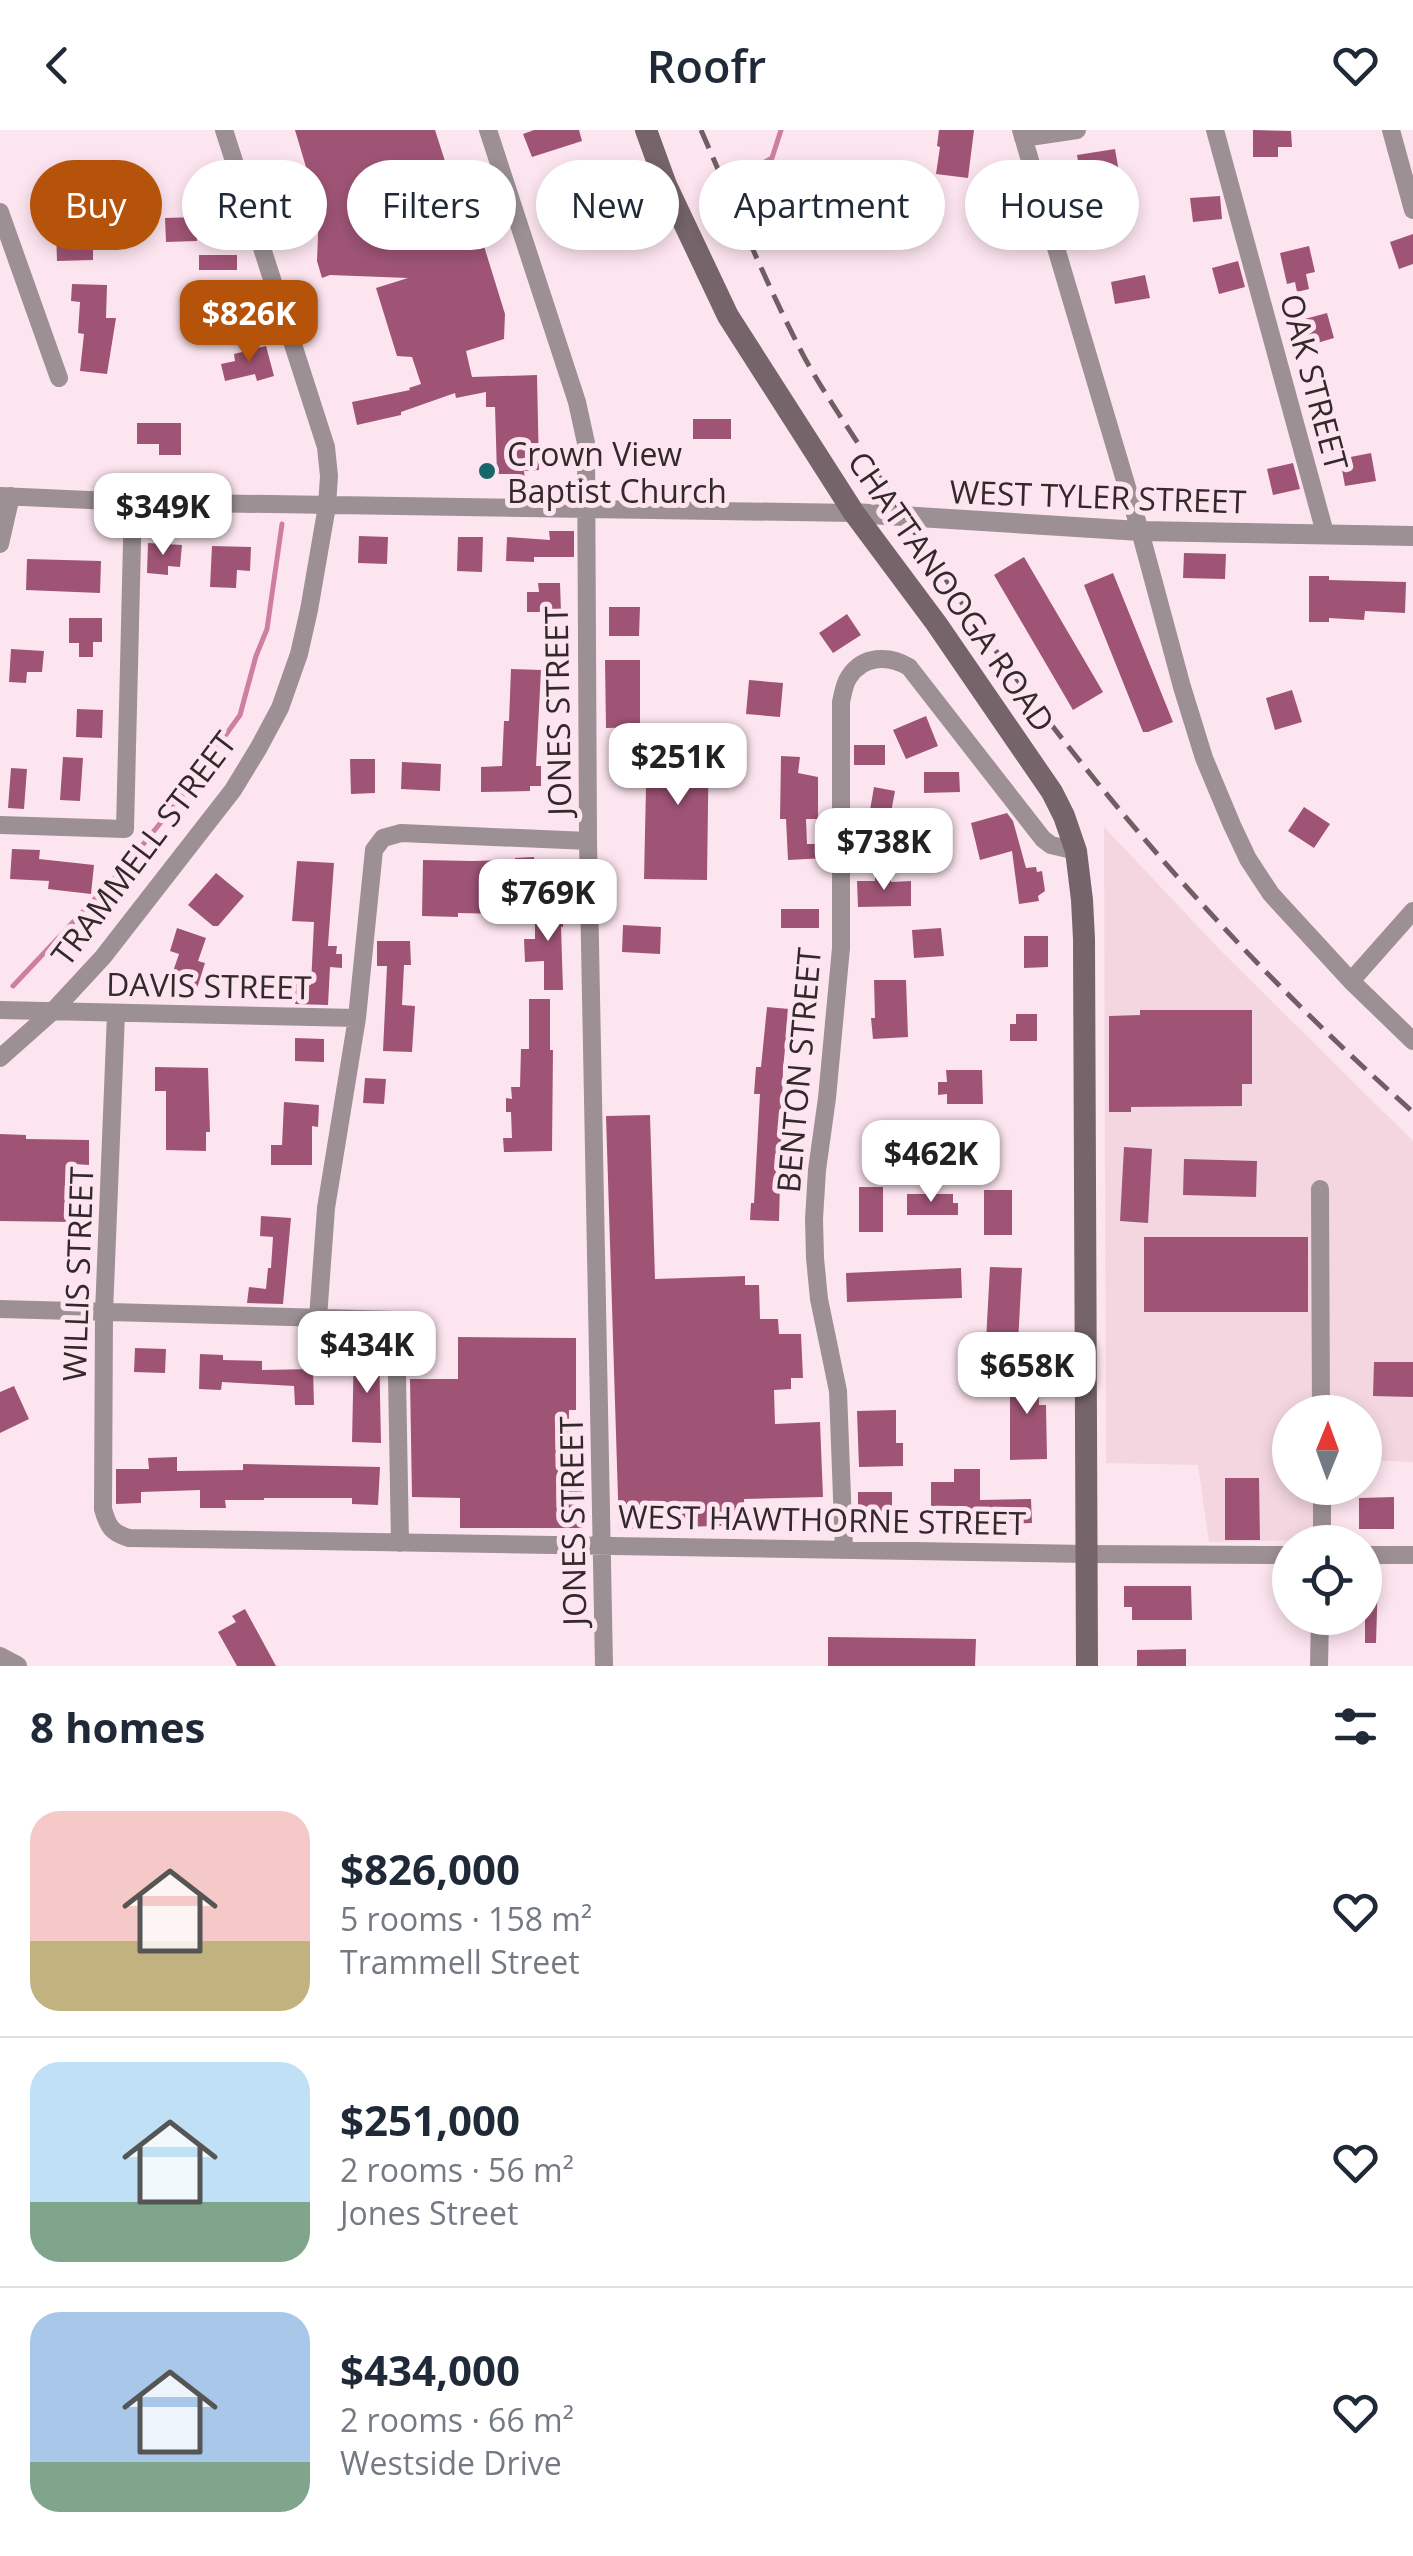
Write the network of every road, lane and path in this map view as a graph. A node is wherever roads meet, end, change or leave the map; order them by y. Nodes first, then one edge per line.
1 (224, 130) edge
2 (488, 130) edge
3 (646, 130) edge
4 (1077, 130) edge
5 (1215, 130) edge
6 (1391, 130) edge
7 (1022, 134) edge
8 (1413, 210) edge
9 (0, 212) edge
10 (59, 378) dead end
11 (5, 496) edge
12 (133, 502) junction
13 (327, 506) junction
14 (586, 509) junction
15 (854, 514) junction
16 (1140, 532) junction
17 (1325, 533) junction
18 (1413, 536) edge
19 (0, 544) edge
20 (0, 825) edge
21 (588, 842) junction
22 (1076, 851) junction
23 (1413, 911) edge
24 (1351, 981) junction
25 (0, 1010) edge
26 (53, 1011) junction
27 (116, 1014) junction
28 (357, 1018) junction
29 (1413, 1040) edge
30 (0, 1058) edge
31 (1320, 1188) dead end
32 (0, 1310) edge
33 (104, 1313) junction
34 (318, 1318) junction
35 (1322, 1395) edge
36 (114, 1534) joint
37 (400, 1543) junction
38 (603, 1545) junction
39 (844, 1550) junction
40 (1086, 1554) junction
41 (1272, 1555) edge
42 (1382, 1555) edge
43 (1413, 1555) edge
44 (1320, 1635) edge
45 (0, 1657) edge
46 (16, 1666) edge
47 (604, 1666) edge
48 (1087, 1666) edge
49 (1319, 1666) edge

1 - 13 street, TRAMMELL STREET
2 - 14 street, JONES STREET
3 - 15 main road, CHATTANOOGA ROAD
4 - 7 street
5 - 17 street, OAK STREET
6 - 8 street
7 - 16 street
9 - 10 street
11 - 12 street, WEST TYLER STREET
11 - 19 street
12 - 13 street, WEST TYLER STREET
12 - 20 street
13 - 14 street, WEST TYLER STREET
13 - 26 street, TRAMMELL STREET
14 - 15 street, WEST TYLER STREET
14 - 21 street, JONES STREET
15 - 16 street, WEST TYLER STREET
15 - 22 main road, CHATTANOOGA ROAD
16 - 17 street, WEST TYLER STREET
16 - 24 street
17 - 18 street, WEST TYLER STREET
21 - 28 street
21 - 38 street, JONES STREET
22 - 39 street, BENTON STREET
22 - 40 main road, CHATTANOOGA ROAD
23 - 24 street
24 - 29 street
25 - 26 street, DAVIS STREET
26 - 27 street, DAVIS STREET
26 - 30 street, TRAMMELL STREET
27 - 28 street, DAVIS STREET
27 - 33 street, WILLIS STREET
28 - 34 street
31 - 35 street
32 - 33 street
33 - 34 street
33 - 36 street, WILLIS STREET
34 - 37 street
36 - 37 street, WEST HAWTHORNE STREET
37 - 38 street, WEST HAWTHORNE STREET
38 - 39 street, WEST HAWTHORNE STREET
38 - 47 street, JONES STREET
39 - 40 street, WEST HAWTHORNE STREET
40 - 41 street, WEST HAWTHORNE STREET
40 - 48 main road, CHATTANOOGA ROAD
42 - 43 street
44 - 49 street
45 - 46 street

